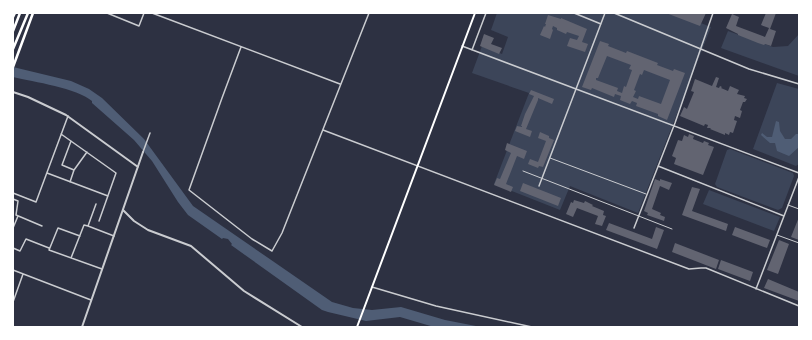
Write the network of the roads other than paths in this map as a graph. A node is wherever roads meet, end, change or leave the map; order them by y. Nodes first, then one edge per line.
1 (15, 13) edge
2 (20, 13) edge
3 (28, 13) edge
4 (33, 13) edge
5 (106, 13) edge
6 (144, 13) edge
7 (152, 13) edge
8 (369, 13) edge
9 (475, 13) edge
10 (486, 13) edge
11 (574, 13) edge
12 (605, 13) edge
13 (614, 13) edge
14 (713, 13) edge
15 (13, 17) edge
16 (601, 24) junction
17 (13, 31) edge
18 (462, 46) junction
19 (242, 47) junction
20 (13, 49) edge
21 (700, 49) junction
22 (472, 50) junction
23 (13, 68) edge
24 (340, 84) junction
25 (799, 84) edge
26 (575, 90) junction
27 (13, 92) edge
28 (68, 116) junction
29 (674, 126) junction
30 (322, 130) junction
31 (150, 133) dead end
32 (61, 134) junction
33 (71, 141) junction
34 (87, 152) junction
35 (143, 152) joint
36 (550, 157) junction
37 (417, 166) junction
38 (658, 166) junction
39 (138, 167) junction
40 (74, 170) junction
41 (523, 171) dead end
42 (799, 172) edge
43 (47, 173) junction
44 (799, 177) edge
45 (542, 178) junction
46 (70, 182) junction
47 (538, 186) dead end
48 (13, 193) edge
49 (647, 195) junction
50 (108, 196) junction
51 (13, 200) edge
52 (96, 204) dead end
53 (788, 205) junction
54 (799, 209) edge
55 (123, 210) junction
56 (18, 216) junction
57 (639, 216) junction
58 (784, 216) junction
59 (99, 221) dead end
60 (42, 226) dead end
61 (88, 226) junction
62 (13, 228) edge
63 (634, 228) dead end
64 (672, 228) dead end
65 (777, 235) junction
66 (80, 236) junction
67 (114, 236) junction
68 (799, 243) edge
69 (13, 248) edge
70 (50, 248) junction
71 (71, 258) junction
72 (102, 269) junction
73 (13, 270) edge
74 (23, 274) junction
75 (372, 287) junction
76 (756, 289) junction
77 (91, 300) junction
78 (13, 302) edge
79 (799, 306) edge
80 (82, 327) edge
81 (302, 327) edge
82 (357, 327) edge
83 (532, 327) edge

1 - 15 highway
2 - 17 highway
3 - 20 highway
4 - 23 highway
5 - 6 street
7 - 19 street
8 - 24 street
9 - 18 main road
10 - 22 street
11 - 16 street
12 - 16 street
13 - 21 street
14 - 21 street
16 - 26 street
18 - 22 street
18 - 37 main road
19 - 24 street
19 - 30 street
21 - 25 street
21 - 29 street
22 - 26 street
24 - 30 street
26 - 29 street
26 - 36 street
27 - 28 street
28 - 32 street
28 - 39 street
29 - 38 street
29 - 42 street
30 - 37 street
31 - 35 street
32 - 33 street
32 - 43 street
33 - 34 street
33 - 40 street
34 - 40 street
34 - 50 street
35 - 39 street
36 - 45 street
36 - 49 lane
37 - 75 main road
37 - 76 street
38 - 49 street
38 - 58 street
39 - 55 street
40 - 46 street
41 - 45 lane
43 - 46 street
43 - 48 street
44 - 53 street
45 - 47 street
45 - 57 lane
46 - 50 street
49 - 57 street
50 - 59 street
51 - 56 street
52 - 61 street
53 - 54 lane
53 - 58 street
55 - 67 street
55 - 81 street
56 - 60 street
56 - 62 street
57 - 63 street
57 - 64 lane
58 - 65 street
61 - 66 street
61 - 67 street
65 - 68 lane
65 - 76 street
66 - 70 street
66 - 71 street
67 - 72 street
69 - 70 street
70 - 71 street
71 - 72 street
72 - 77 street
73 - 74 street
74 - 77 street
74 - 78 street
75 - 82 main road
75 - 83 street
76 - 79 street
77 - 80 street

